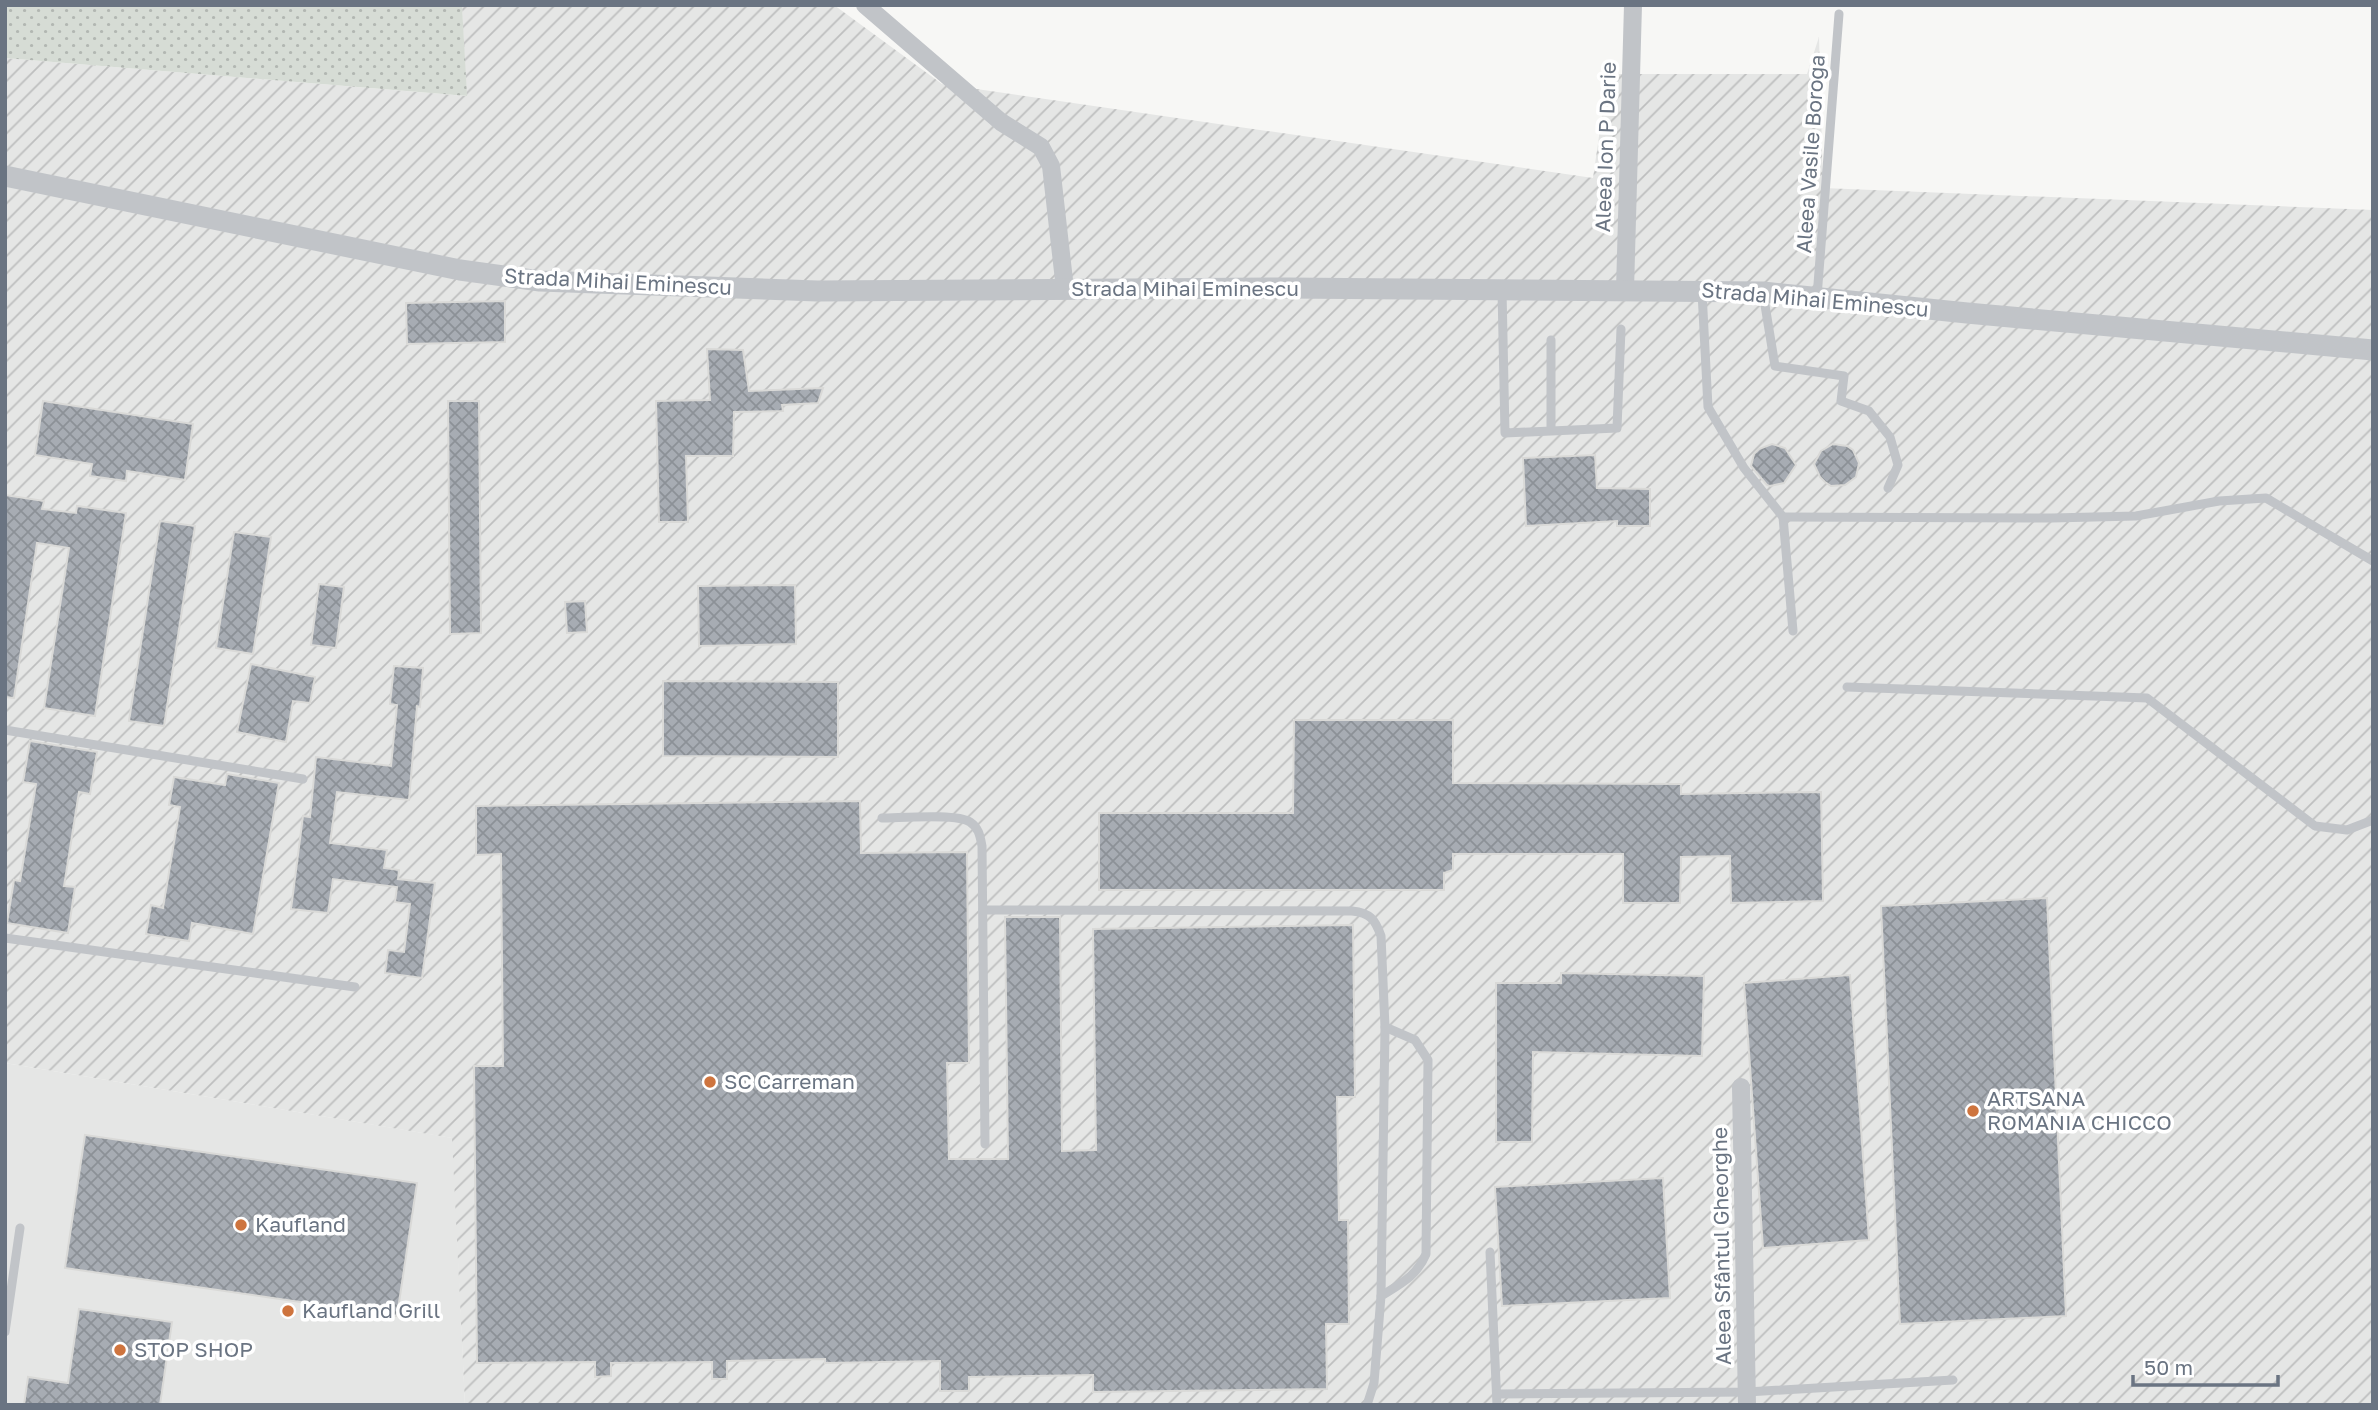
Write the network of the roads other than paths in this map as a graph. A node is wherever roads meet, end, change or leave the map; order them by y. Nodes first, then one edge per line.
1 (865, 5) edge
2 (1633, 5) edge
3 (1839, 14) dead end
4 (5, 176) edge
5 (1065, 289) junction
6 (1502, 289) junction
7 (1625, 290) junction
8 (1702, 290) junction
9 (1763, 292) junction
10 (1817, 297) junction
11 (1621, 329) dead end
12 (1551, 340) dead end
13 (2373, 350) edge
14 (1551, 430) junction
15 (1888, 488) dead end
16 (1783, 517) junction
17 (2373, 561) edge
18 (1793, 631) dead end
19 (1847, 687) dead end
20 (5, 730) edge
21 (303, 779) dead end
22 (882, 818) dead end
23 (2373, 820) edge
24 (983, 910) junction
25 (5, 938) edge
26 (355, 987) dead end
27 (1385, 1027) junction
28 (1741, 1087) dead end
29 (985, 1144) dead end
30 (20, 1228) dead end
31 (1490, 1252) dead end
32 (1381, 1296) junction
33 (5, 1332) edge
34 (1952, 1380) dead end
35 (1747, 1399) edge
36 (1497, 1400) edge
37 (1367, 1405) edge

1 - 5 street
2 - 7 street, Aleea Ion P Darie
3 - 10 lane, Aleea Vasile Boroga
4 - 5 street, Strada Mihai Eminescu
5 - 6 street, Strada Mihai Eminescu
6 - 7 street, Strada Mihai Eminescu
6 - 14 lane
7 - 8 street, Strada Mihai Eminescu
8 - 9 street, Strada Mihai Eminescu
8 - 16 lane
9 - 10 street, Strada Mihai Eminescu
9 - 15 lane
10 - 13 street, Strada Mihai Eminescu
11 - 14 lane
12 - 14 lane
16 - 17 lane
16 - 18 lane
19 - 23 lane
20 - 21 lane
22 - 24 lane
24 - 27 lane
24 - 29 lane
25 - 26 lane
27 - 32 lane
27 - 32 lane
28 - 35 street, Aleea Sfântul Gheorghe
30 - 33 lane
31 - 36 lane
32 - 37 lane
34 - 35 lane
35 - 36 lane

